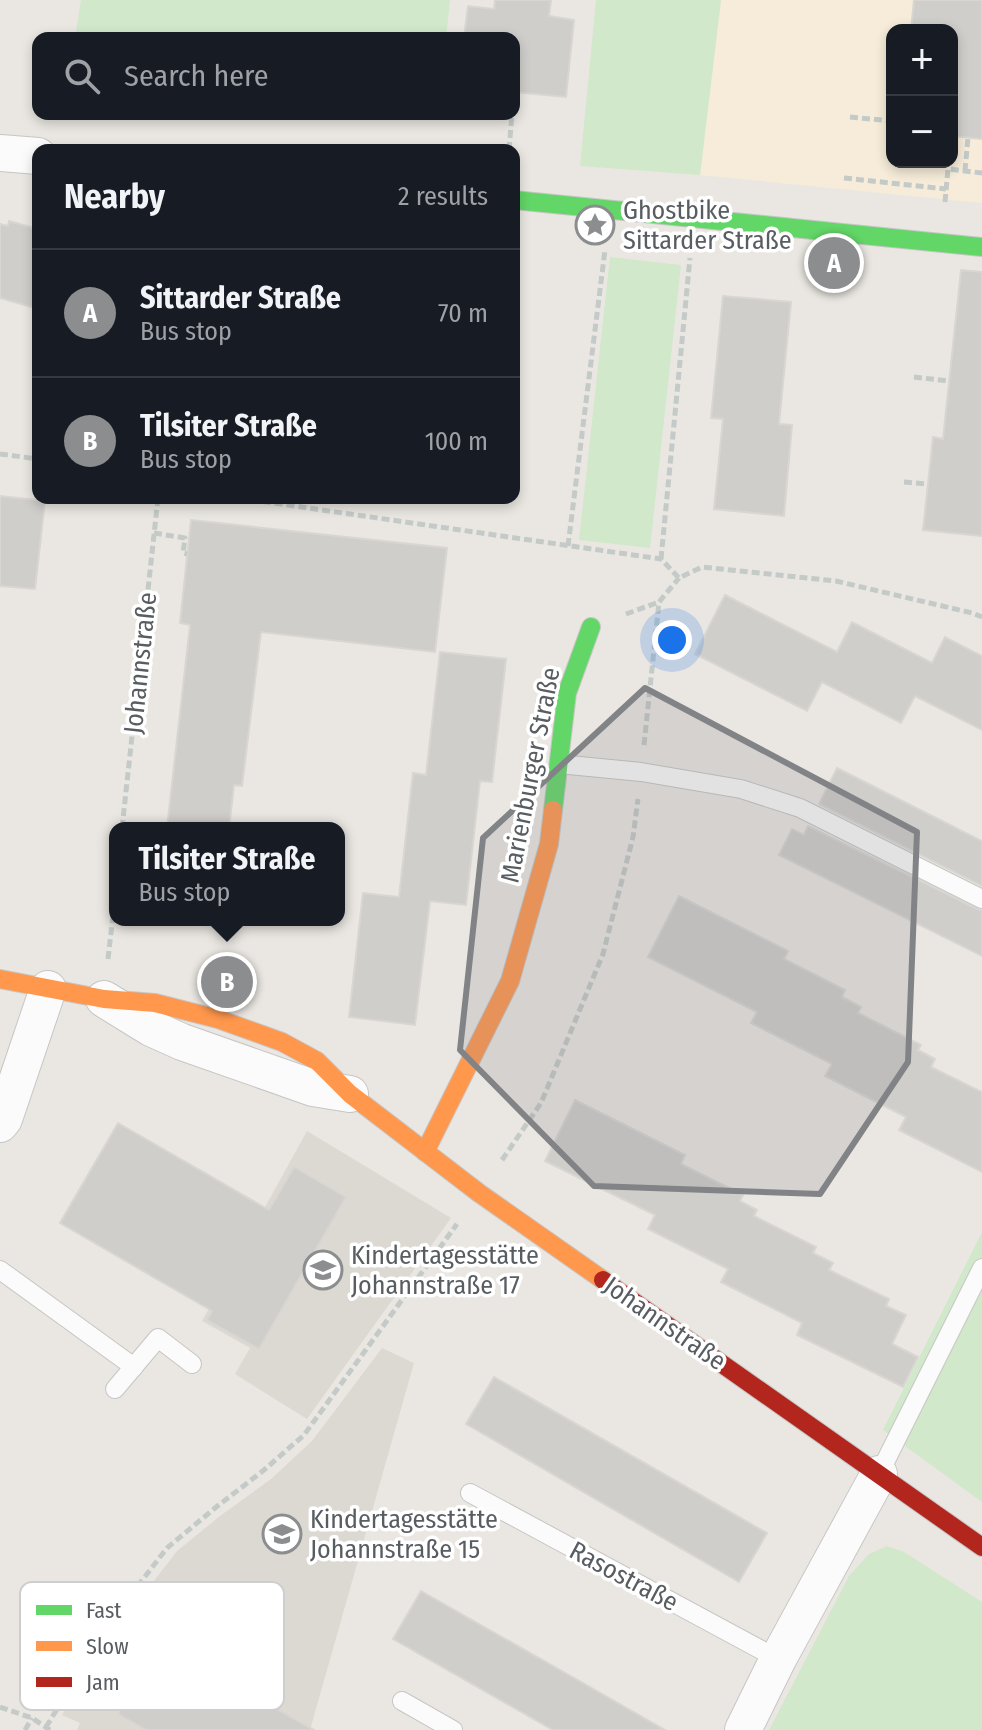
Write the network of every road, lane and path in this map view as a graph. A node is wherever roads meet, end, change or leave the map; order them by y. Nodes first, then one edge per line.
1 (850, 117) dead end
2 (512, 120) edge
3 (886, 120) edge
4 (968, 138) dead end
5 (510, 144) edge
6 (0, 153) edge
7 (32, 156) edge
8 (965, 171) junction
9 (982, 173) edge
10 (844, 178) dead end
11 (946, 189) junction
12 (520, 201) edge
13 (635, 212) junction
14 (694, 218) junction
15 (941, 243) junction
16 (982, 247) edge
17 (914, 377) dead end
18 (949, 381) dead end
19 (0, 454) edge
20 (32, 458) edge
21 (904, 482) dead end
22 (928, 484) dead end
23 (157, 504) edge
24 (280, 504) edge
25 (154, 533) junction
26 (568, 546) junction
27 (187, 554) dead end
28 (661, 559) junction
29 (982, 617) edge
30 (591, 627) dead end
31 (559, 764) junction
32 (123, 822) edge
33 (982, 899) edge
34 (112, 926) edge
35 (0, 979) edge
36 (48, 989) junction
37 (104, 999) junction
38 (350, 1094) joint
39 (0, 1124) edge
40 (425, 1152) junction
41 (982, 1268) edge
42 (0, 1270) edge
43 (192, 1364) dead end
44 (134, 1367) junction
45 (115, 1389) dead end
46 (879, 1474) junction
47 (470, 1493) dead end
48 (982, 1547) edge
49 (778, 1659) junction
50 (402, 1701) dead end
51 (0, 1707) edge
52 (32, 1718) junction
53 (25, 1730) edge
54 (50, 1730) edge
55 (453, 1730) edge
56 (743, 1730) edge

1 - 3 path
2 - 5 path
4 - 8 path
6 - 7 street
8 - 9 path
8 - 11 path
10 - 11 path
11 - 15 path
12 - 13 street
13 - 14 street
13 - 26 path
14 - 15 street
14 - 28 path
15 - 16 street
17 - 18 path
19 - 20 path
21 - 22 path
23 - 25 path, Johannstraße
24 - 26 path
25 - 27 path
25 - 32 path, Johannstraße
26 - 28 path
28 - 29 path
30 - 31 street, Marienburger Straße
31 - 33 lane
31 - 40 street, Marienburger Straße
34 - 37 path
35 - 36 street, Johannstraße
36 - 37 street, Johannstraße
36 - 39 street
37 - 38 street, Johannstraße
38 - 40 street, Johannstraße
40 - 46 street, Johannstraße
41 - 46 lane
42 - 44 lane
43 - 44 lane
44 - 45 lane
46 - 48 street, Johannstraße
46 - 49 street
47 - 49 lane, Rasostraße
49 - 56 street
50 - 55 lane
51 - 52 path
52 - 53 path
52 - 54 path

